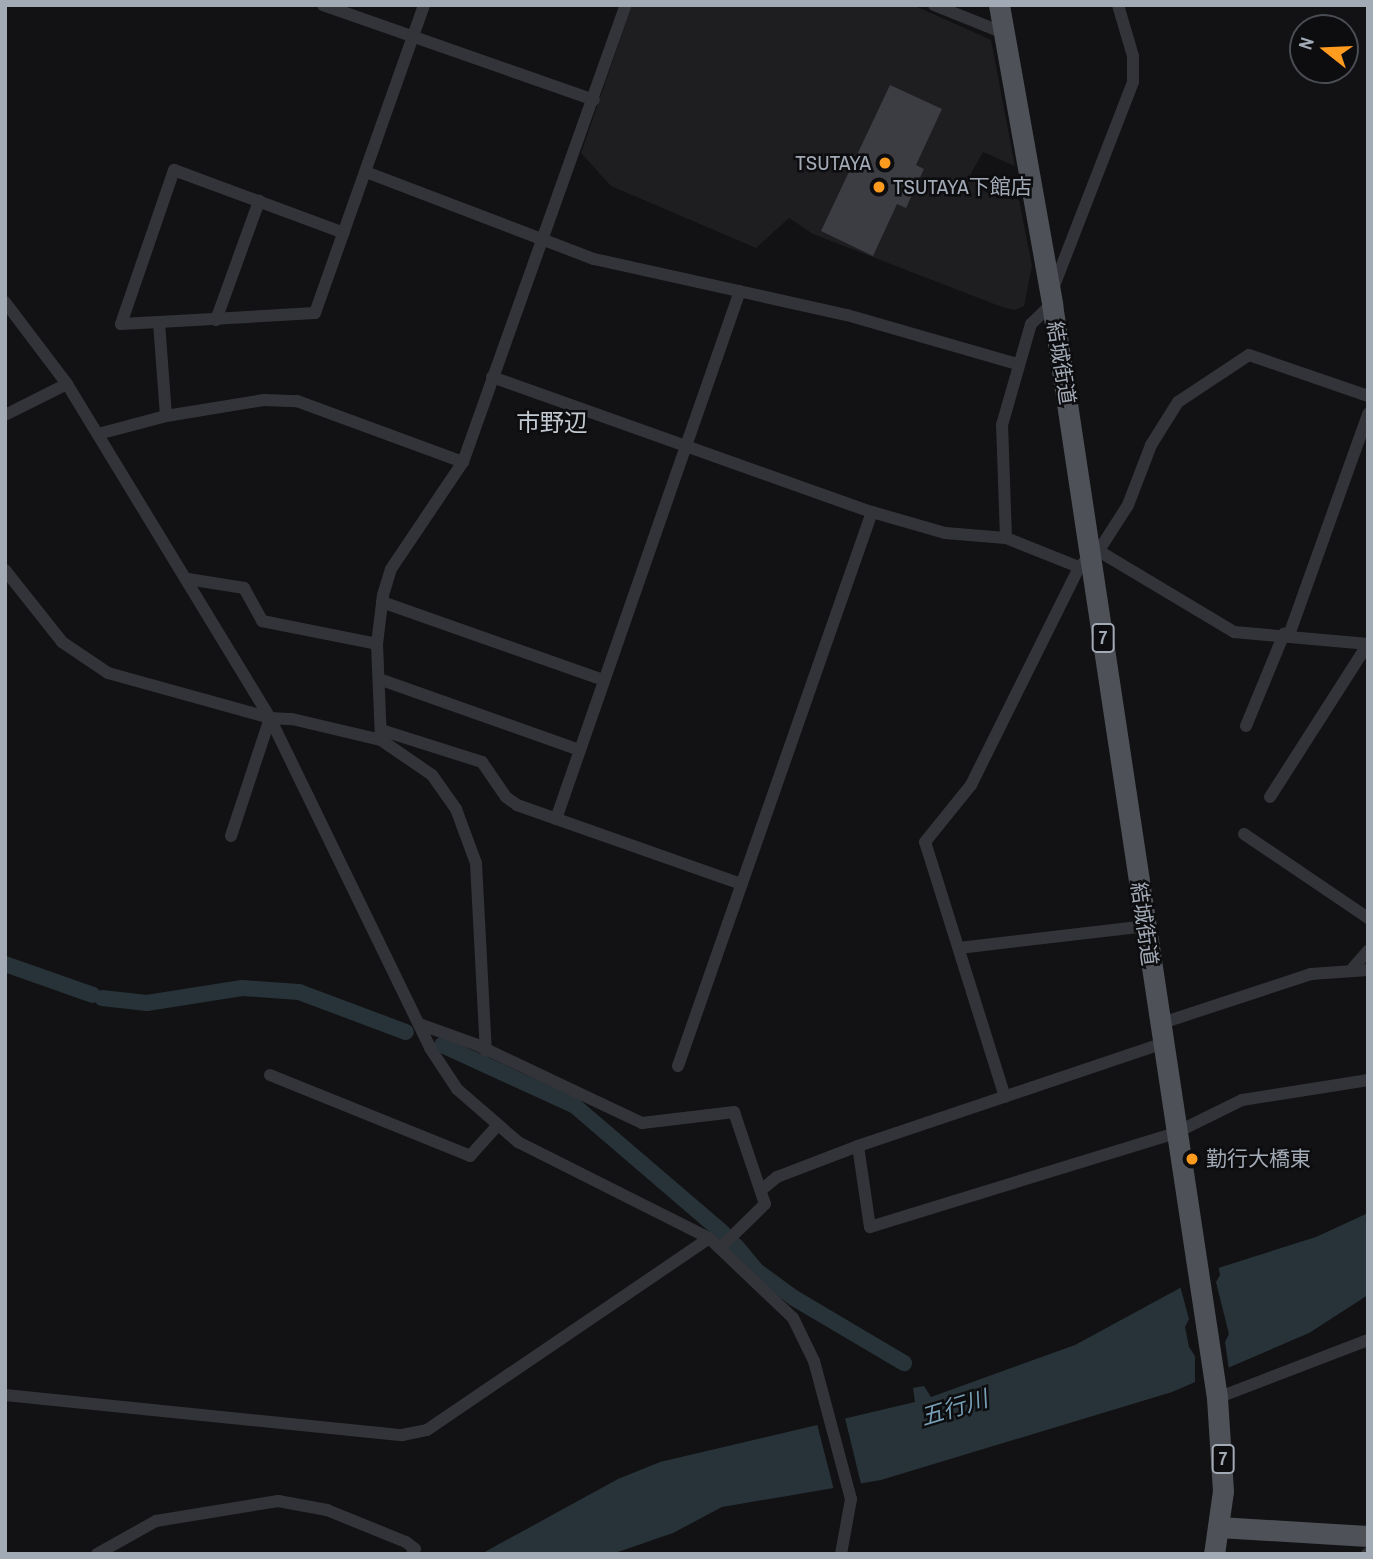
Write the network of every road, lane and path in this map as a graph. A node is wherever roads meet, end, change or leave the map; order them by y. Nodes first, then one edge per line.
1 (323, 5) edge
2 (424, 5) edge
3 (626, 5) edge
4 (934, 5) edge
5 (999, 5) edge
6 (1118, 5) edge
7 (1004, 33) junction
8 (413, 37) junction
9 (594, 100) junction
10 (366, 172) junction
11 (259, 201) junction
12 (344, 233) junction
13 (541, 236) junction
14 (740, 291) junction
15 (1051, 299) junction
16 (5, 302) edge
17 (216, 320) junction
18 (159, 322) junction
19 (1017, 364) junction
20 (492, 377) junction
21 (67, 384) junction
22 (1368, 396) edge
23 (5, 415) edge
24 (1368, 415) edge
25 (166, 416) junction
26 (97, 433) junction
27 (688, 448) junction
28 (463, 462) junction
29 (872, 512) junction
30 (1006, 538) junction
31 (1089, 558) junction
32 (5, 570) edge
33 (188, 579) junction
34 (382, 602) junction
35 (1286, 634) junction
36 (377, 644) junction
37 (1368, 644) edge
38 (379, 679) junction
39 (604, 680) junction
40 (270, 718) junction
41 (1246, 726) dead end
42 (381, 735) junction
43 (580, 750) junction
44 (1270, 797) dead end
45 (556, 819) junction
46 (1244, 834) dead end
47 (231, 835) dead end
48 (741, 884) junction
49 (1368, 918) edge
50 (1145, 926) junction
51 (959, 948) junction
52 (1368, 951) edge
53 (1353, 968) junction
54 (1368, 970) edge
55 (419, 1024) junction
56 (1160, 1034) junction
57 (486, 1051) junction
58 (678, 1066) dead end
59 (270, 1075) dead end
60 (1368, 1080) edge
61 (1005, 1097) junction
62 (497, 1126) junction
63 (1175, 1133) junction
64 (858, 1146) junction
65 (761, 1190) junction
66 (709, 1238) junction
67 (720, 1248) junction
68 (1368, 1340) edge
69 (5, 1395) edge
70 (1216, 1395) junction
71 (1219, 1527) junction
72 (1368, 1536) edge
73 (97, 1554) edge
74 (412, 1554) edge
75 (841, 1554) edge
76 (1214, 1554) edge

1 - 8 street
2 - 8 street
3 - 9 street
4 - 7 street
5 - 7 main road, 結城街道 / 7
6 - 15 street, 結城街道
7 - 15 main road, 結城街道 / 7
8 - 9 street
8 - 10 street
9 - 13 street
10 - 12 street
10 - 13 street
11 - 12 street
11 - 17 street
11 - 18 street
12 - 17 street
13 - 14 street
13 - 20 street
14 - 19 street
14 - 27 street
15 - 19 street
15 - 31 main road, 結城街道 / 7
16 - 21 street
17 - 18 street
18 - 25 street
19 - 30 street
20 - 27 street
20 - 28 street
21 - 23 street
21 - 26 street
22 - 31 street
24 - 35 street
25 - 26 street
25 - 28 street
26 - 33 street
27 - 29 street
27 - 39 street
28 - 34 street
29 - 30 street
29 - 48 street
30 - 31 street
31 - 35 street
31 - 50 main road, 結城街道 / 7
31 - 51 street
32 - 40 street
33 - 36 street
33 - 40 street
34 - 36 street
34 - 39 street
35 - 37 street
35 - 41 street
36 - 38 street
37 - 44 street
38 - 42 street
38 - 43 street
39 - 43 street
40 - 42 street
40 - 47 street
40 - 55 street
42 - 45 street
42 - 57 street
43 - 45 street
45 - 48 street
46 - 49 street
48 - 58 street
50 - 51 street
50 - 56 main road, 結城街道 / 7
51 - 61 street
52 - 53 street
53 - 54 street
53 - 56 street
55 - 57 street
55 - 62 street
56 - 61 street
56 - 63 main road, 結城街道 / 7
57 - 65 street
59 - 62 street
60 - 63 street
61 - 64 street
62 - 66 street
63 - 64 street
63 - 70 main road, 結城街道 / 7
64 - 65 street
65 - 67 street
66 - 67 street
66 - 69 street
67 - 75 street
68 - 70 street
70 - 71 main road, 結城街道 / 7
71 - 72 main road
71 - 76 main road, 結城街道 / 7
73 - 74 street

